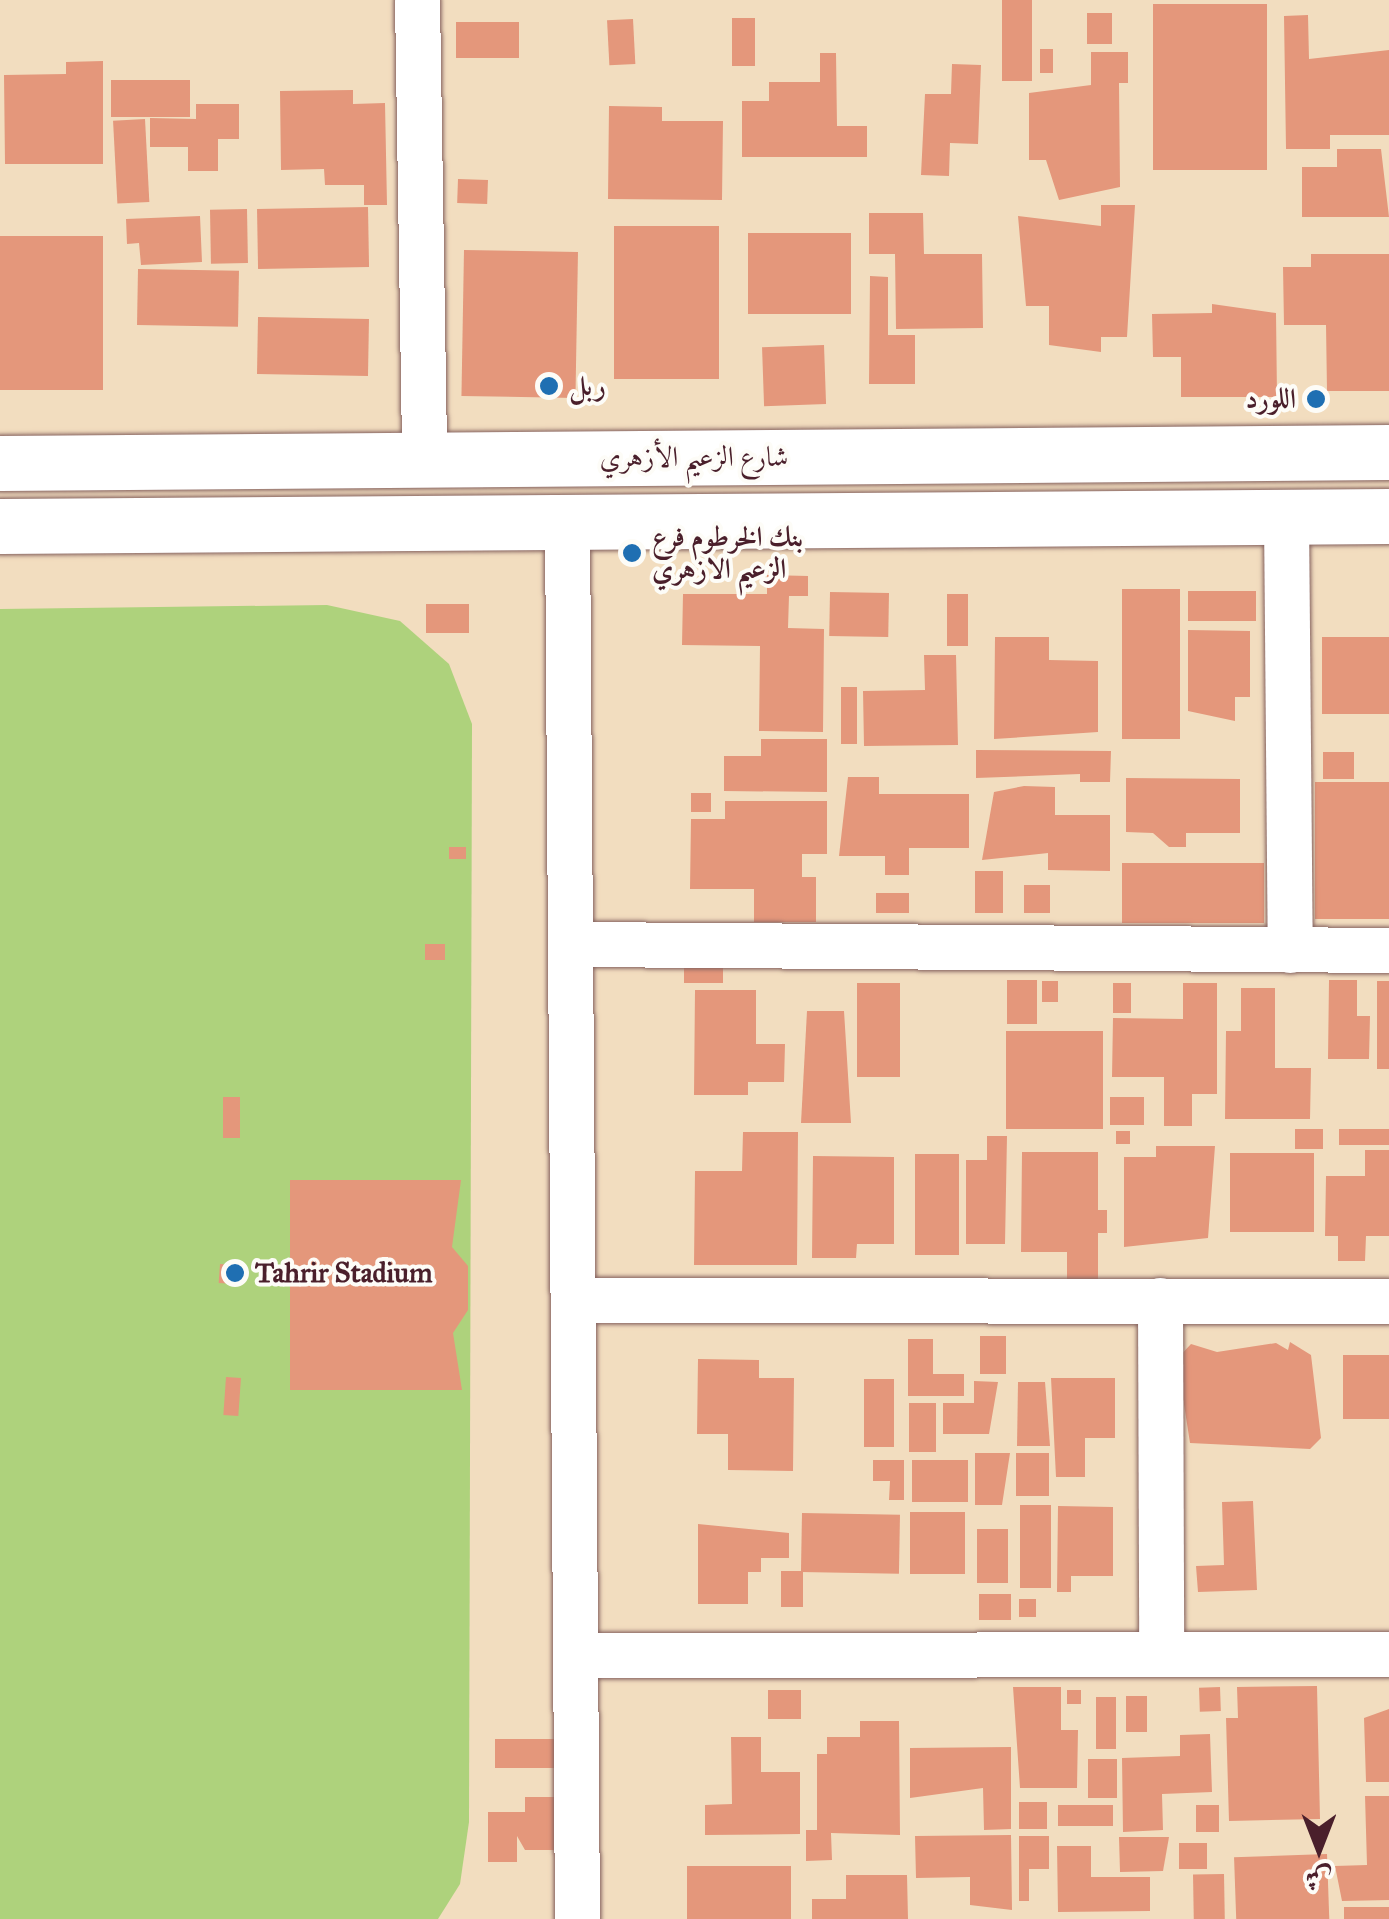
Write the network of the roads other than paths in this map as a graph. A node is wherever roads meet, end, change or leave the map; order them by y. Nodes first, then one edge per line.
1 (417, 0) edge
2 (1389, 452) edge
3 (424, 459) junction
4 (0, 463) edge
5 (1286, 516) junction
6 (1389, 516) edge
7 (567, 522) junction
8 (0, 526) edge
9 (576, 944) junction
10 (1290, 950) junction
11 (1389, 950) edge
12 (576, 1300) junction
13 (1160, 1300) junction
14 (1389, 1301) edge
15 (1161, 1653) junction
16 (1389, 1654) edge
17 (576, 1655) junction
18 (577, 1919) edge

1 - 3 street
2 - 3 main road, شارع الزعيم الأزهري
3 - 4 main road, شارع الزعيم الأزهري
5 - 6 main road
5 - 7 main road
5 - 10 street
7 - 8 main road
7 - 9 street
9 - 10 street
9 - 12 street
10 - 11 street
12 - 13 street
12 - 17 street
13 - 14 street
13 - 15 street
15 - 16 street
15 - 17 street
17 - 18 street

